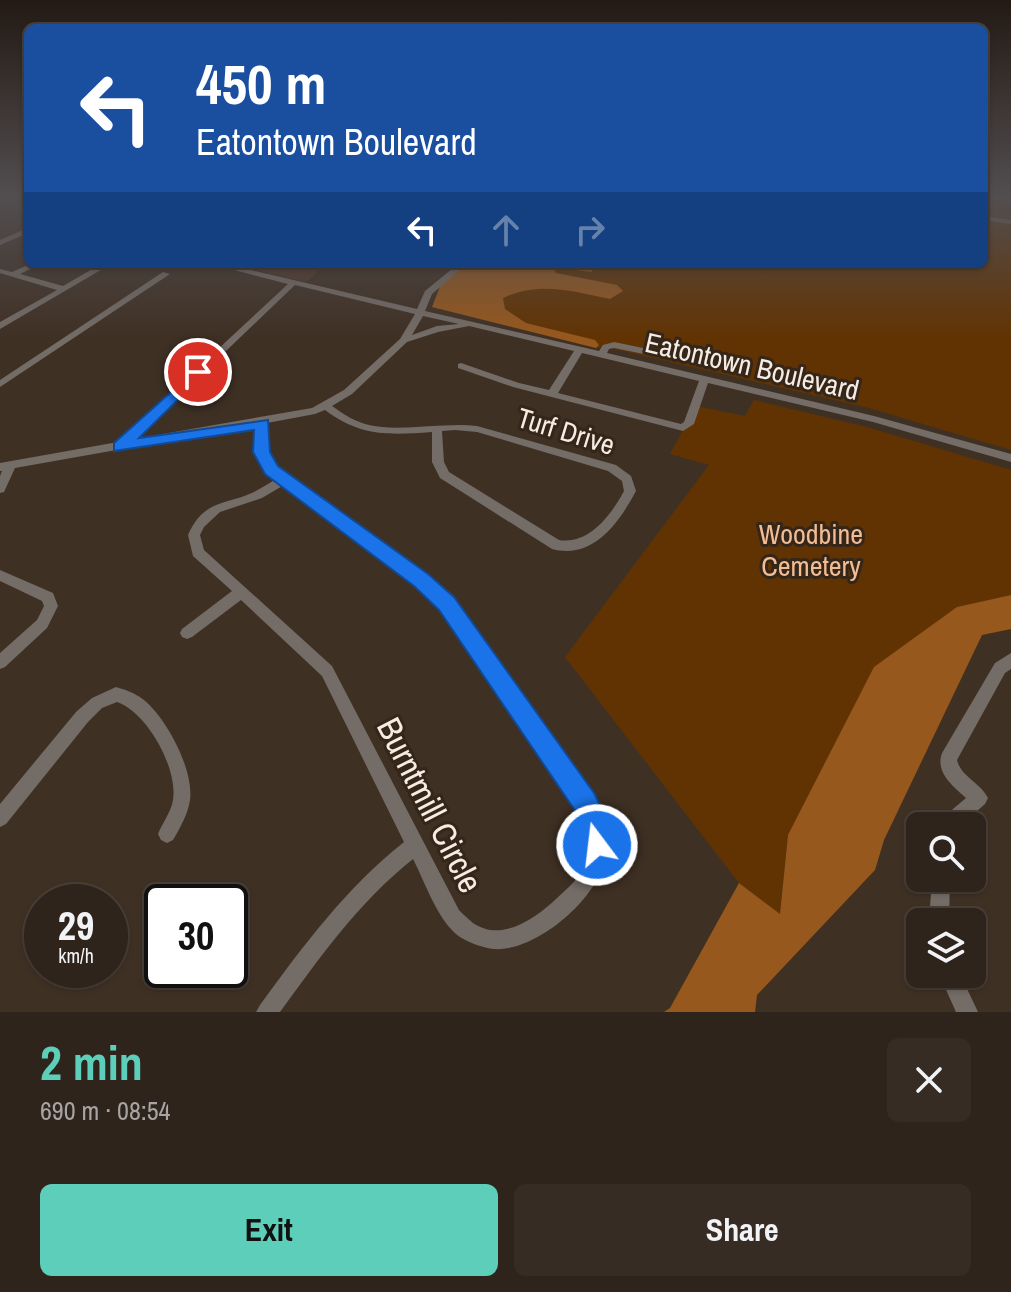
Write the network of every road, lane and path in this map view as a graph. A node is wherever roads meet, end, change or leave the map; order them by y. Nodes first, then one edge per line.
1 (27, 268) edge
2 (100, 268) edge
3 (231, 268) edge
4 (457, 268) edge
5 (0, 271) edge
6 (166, 274) dead end
7 (12, 275) junction
8 (293, 283) junction
9 (63, 289) junction
10 (420, 311) junction
11 (0, 326) edge
12 (480, 326) junction
13 (403, 341) junction
14 (579, 350) junction
15 (601, 355) junction
16 (674, 357) dead end
17 (461, 366) dead end
18 (705, 379) junction
19 (0, 384) edge
20 (552, 394) junction
21 (326, 406) junction
22 (262, 424) junction
23 (437, 428) junction
24 (120, 447) junction
25 (1011, 458) edge
26 (5, 467) edge
27 (284, 479) junction
28 (0, 489) edge
29 (0, 575) edge
30 (241, 592) junction
31 (187, 633) dead end
32 (1011, 660) edge
33 (0, 662) edge
34 (962, 812) edge
35 (0, 818) edge
36 (167, 834) dead end
37 (415, 845) junction
38 (956, 988) edge
39 (267, 1012) edge
40 (967, 1012) edge

1 - 7 street
2 - 9 street
3 - 8 street, Eatontown Boulevard
4 - 10 street
5 - 7 street
6 - 19 street
7 - 9 street
8 - 10 street, Eatontown Boulevard
8 - 24 street
9 - 11 street
10 - 12 street, Eatontown Boulevard
10 - 13 street
12 - 13 street
12 - 14 street, Eatontown Boulevard
13 - 21 street
14 - 15 street, Eatontown Boulevard
14 - 20 street
15 - 16 street
15 - 18 street, Eatontown Boulevard
17 - 20 street
18 - 20 street
18 - 25 street, Eatontown Boulevard
21 - 22 street
21 - 23 street, Turf Drive
22 - 24 street
22 - 27 street, Burntmill Circle
23 - 23 street, Turf Drive
24 - 26 street
26 - 28 street
27 - 30 street, Burntmill Circle
27 - 37 street, Burntmill Circle
29 - 33 street
30 - 31 street
30 - 37 street, Burntmill Circle
32 - 34 street
35 - 36 street
37 - 39 street
38 - 40 street

